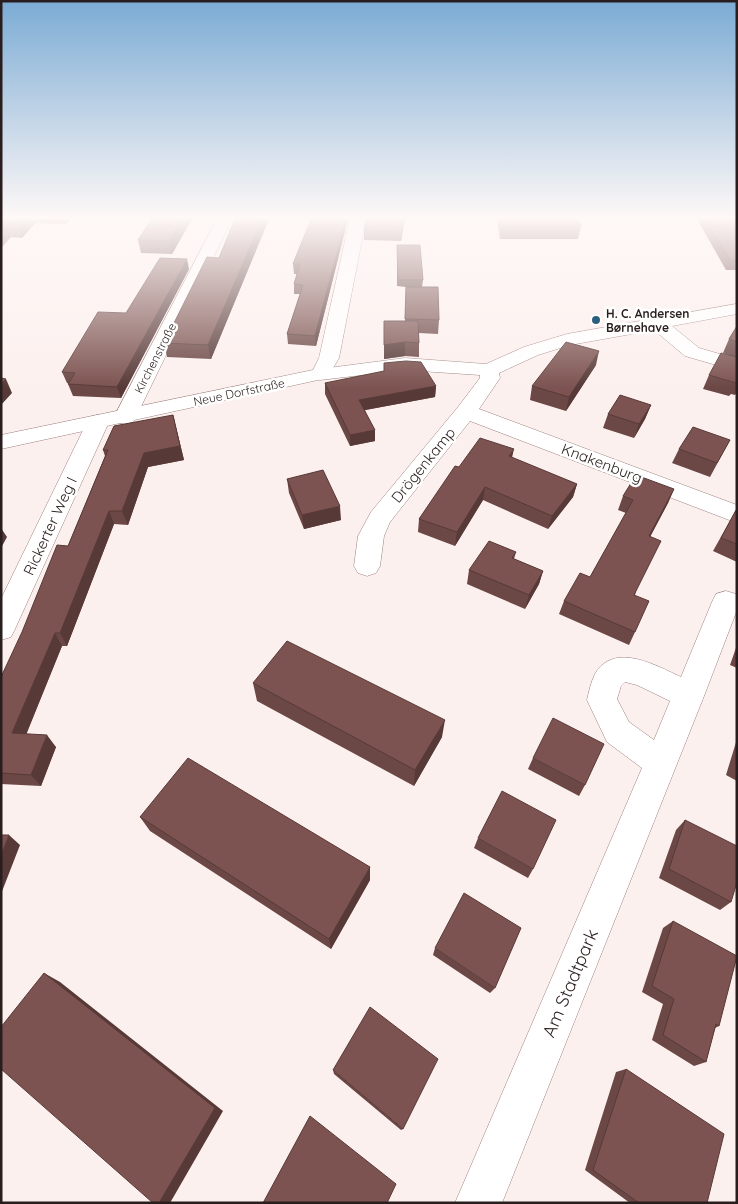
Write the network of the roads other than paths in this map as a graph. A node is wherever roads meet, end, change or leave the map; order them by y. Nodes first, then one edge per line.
1 (197, 275) edge
2 (346, 275) edge
3 (737, 309) edge
4 (658, 324) junction
5 (737, 365) edge
6 (489, 370) junction
7 (320, 374) junction
8 (466, 412) junction
9 (125, 417) junction
10 (98, 422) junction
11 (1, 442) edge
12 (737, 514) edge
13 (367, 566) dead end
14 (726, 602) dead end
15 (1, 629) edge
16 (689, 696) junction
17 (661, 763) junction
18 (478, 1203) edge

1 - 9 street, Kirchenstraße
2 - 7 street
3 - 4 street
4 - 5 street
4 - 6 street
6 - 7 street, Neue Dorfstraße
6 - 8 street, Drögenkamp
7 - 9 street, Neue Dorfstraße
8 - 12 street, Knakenburg
8 - 13 street, Drögenkamp
9 - 10 street, Neue Dorfstraße
10 - 11 street, Neue Dorfstraße
10 - 15 street, Rickerter Weg I
14 - 16 street, Am Stadtpark
16 - 17 street, Am Stadtpark
16 - 17 street
17 - 18 street, Am Stadtpark

